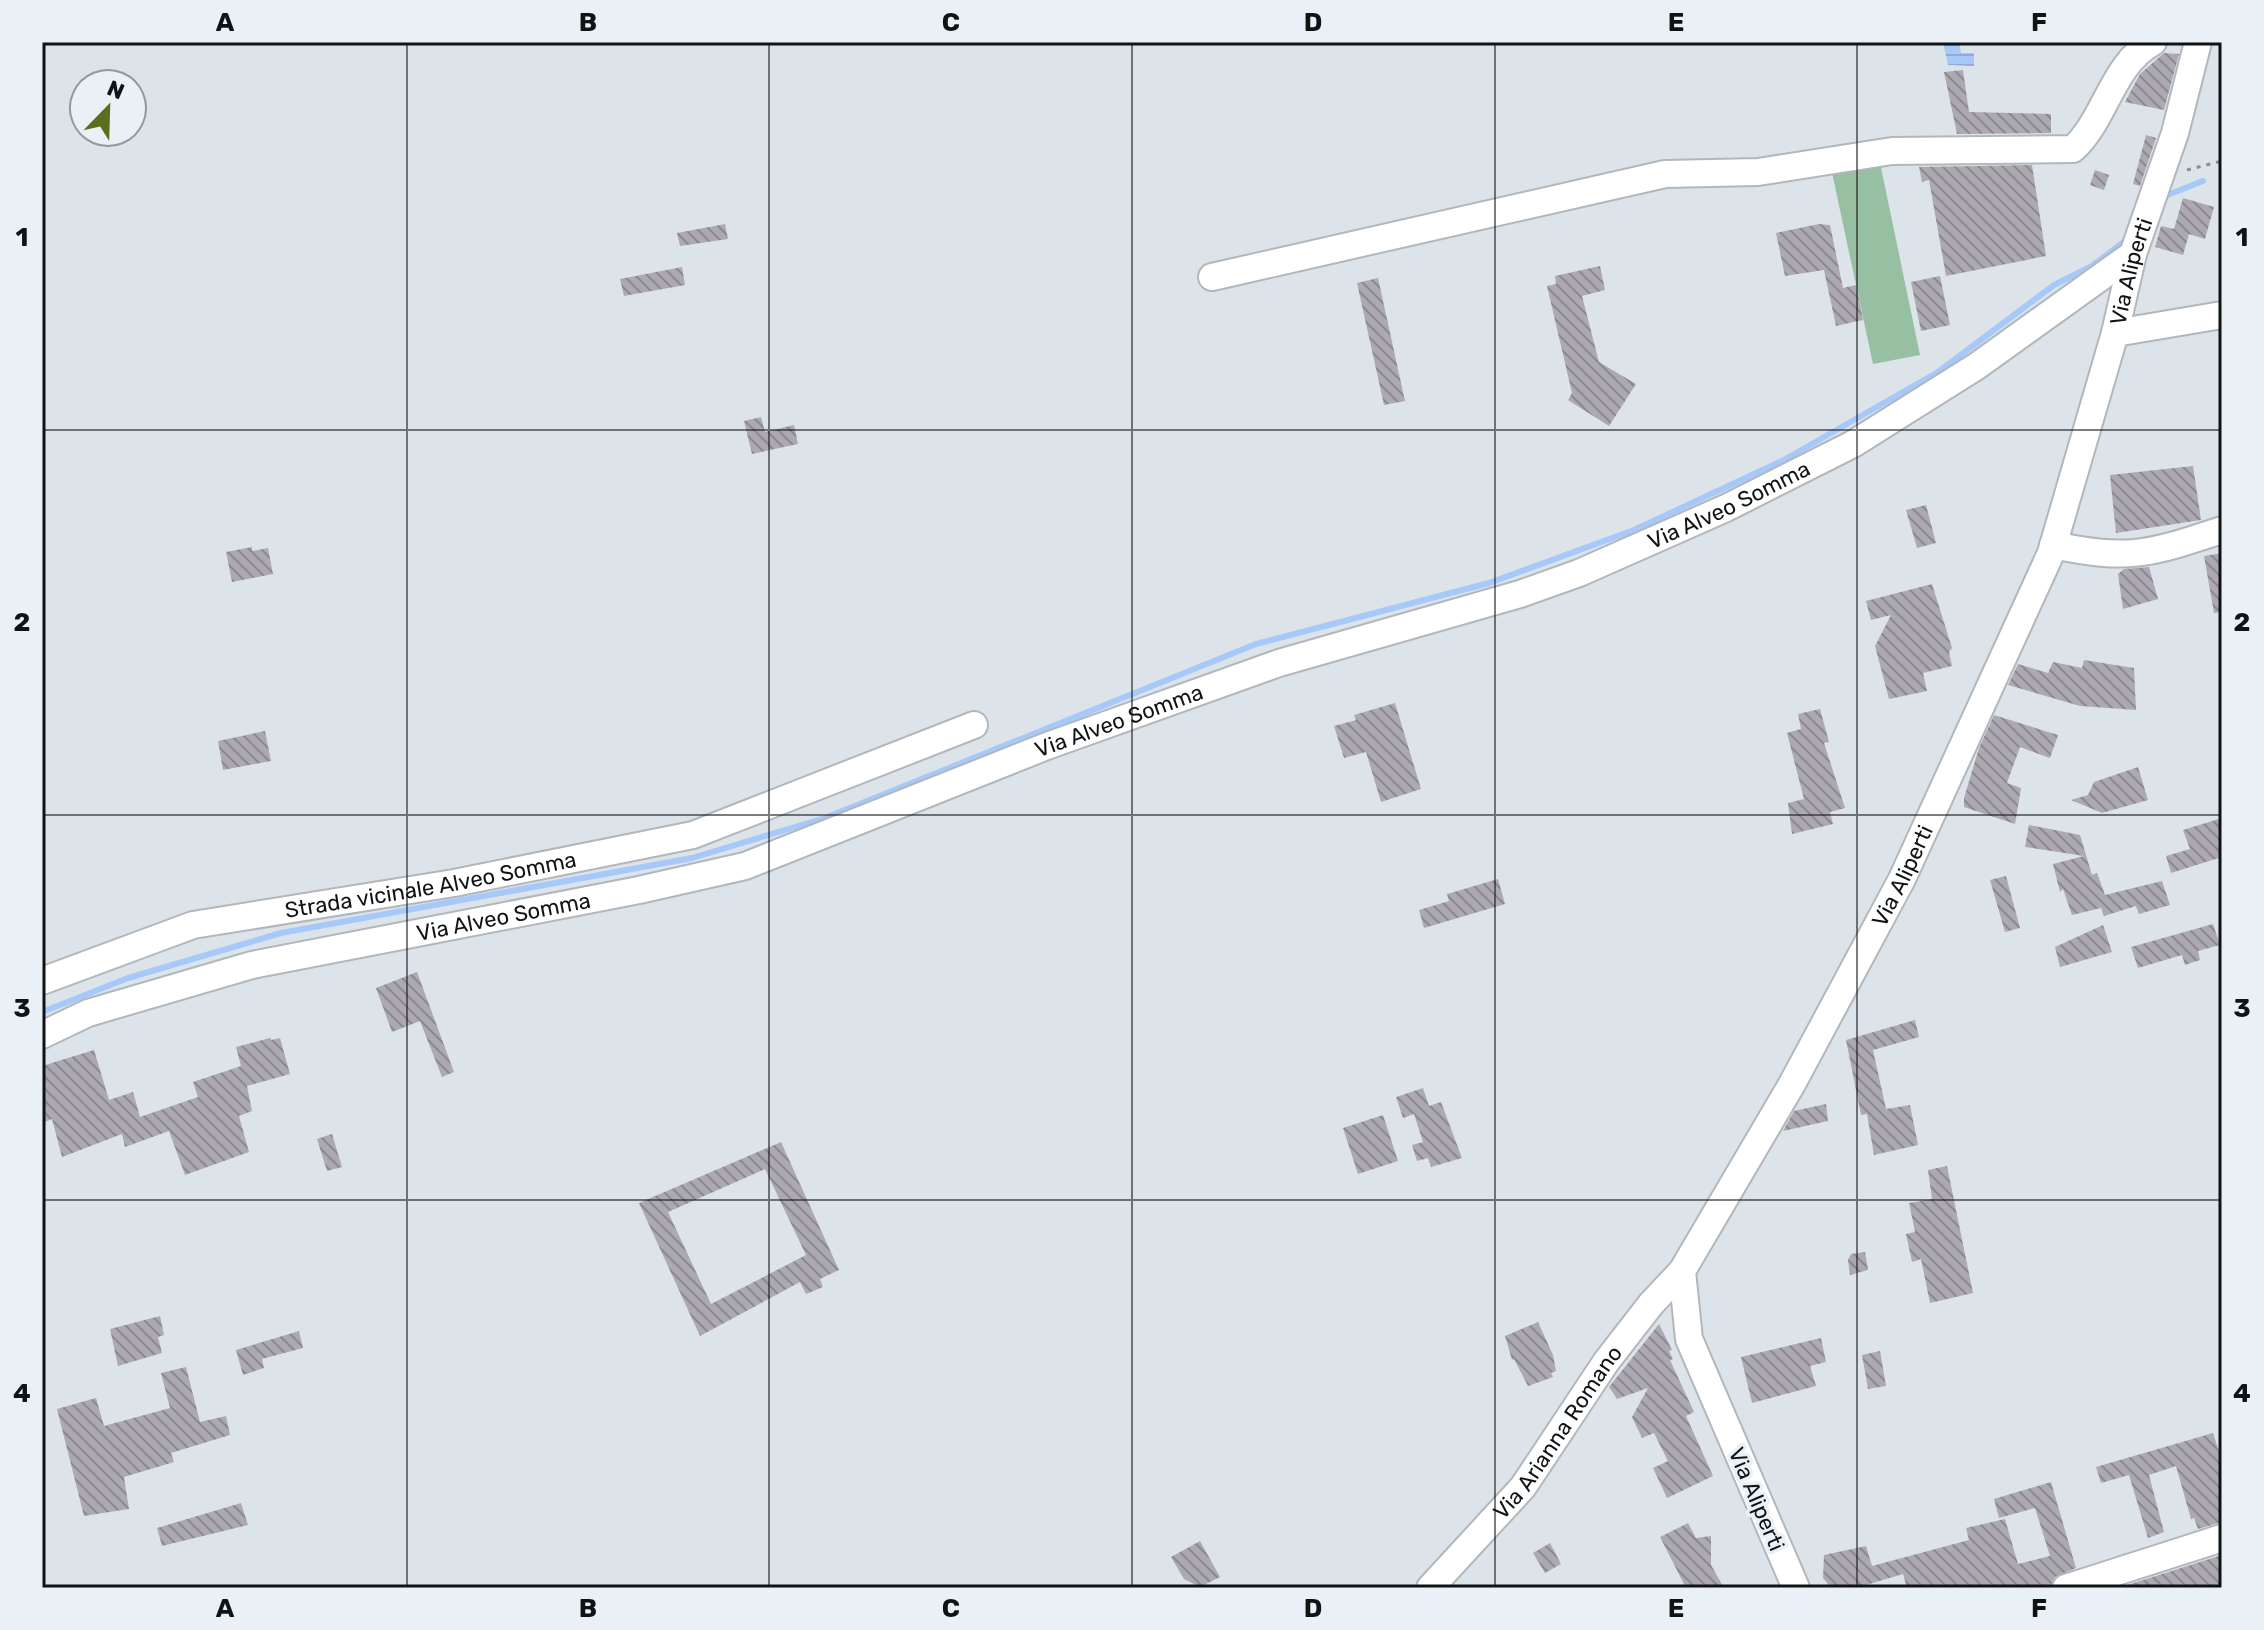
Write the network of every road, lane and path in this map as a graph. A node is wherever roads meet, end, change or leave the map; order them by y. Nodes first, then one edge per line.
1 (2153, 42) edge
2 (2198, 42) edge
3 (2222, 161) edge
4 (2160, 178) junction
5 (2133, 254) junction
6 (1212, 277) dead end
7 (2222, 315) edge
8 (2115, 333) junction
9 (2222, 530) edge
10 (2053, 545) junction
11 (974, 725) dead end
12 (42, 981) edge
13 (42, 1035) edge
14 (1682, 1271) junction
15 (2222, 1538) edge
16 (1430, 1588) edge
17 (1796, 1588) edge
18 (2066, 1588) edge

1 - 6 street
2 - 4 street, Via Aliperti
3 - 4 path
4 - 5 street, Via Aliperti
5 - 8 street, Via Aliperti
5 - 13 street, Via Alveo Somma
7 - 8 street
8 - 10 street, Via Aliperti
9 - 10 street
10 - 14 street, Via Aliperti
11 - 12 street, Strada vicinale Alveo Somma
14 - 16 street, Via Arianna Romano
14 - 17 street, Via Aliperti
15 - 18 street

